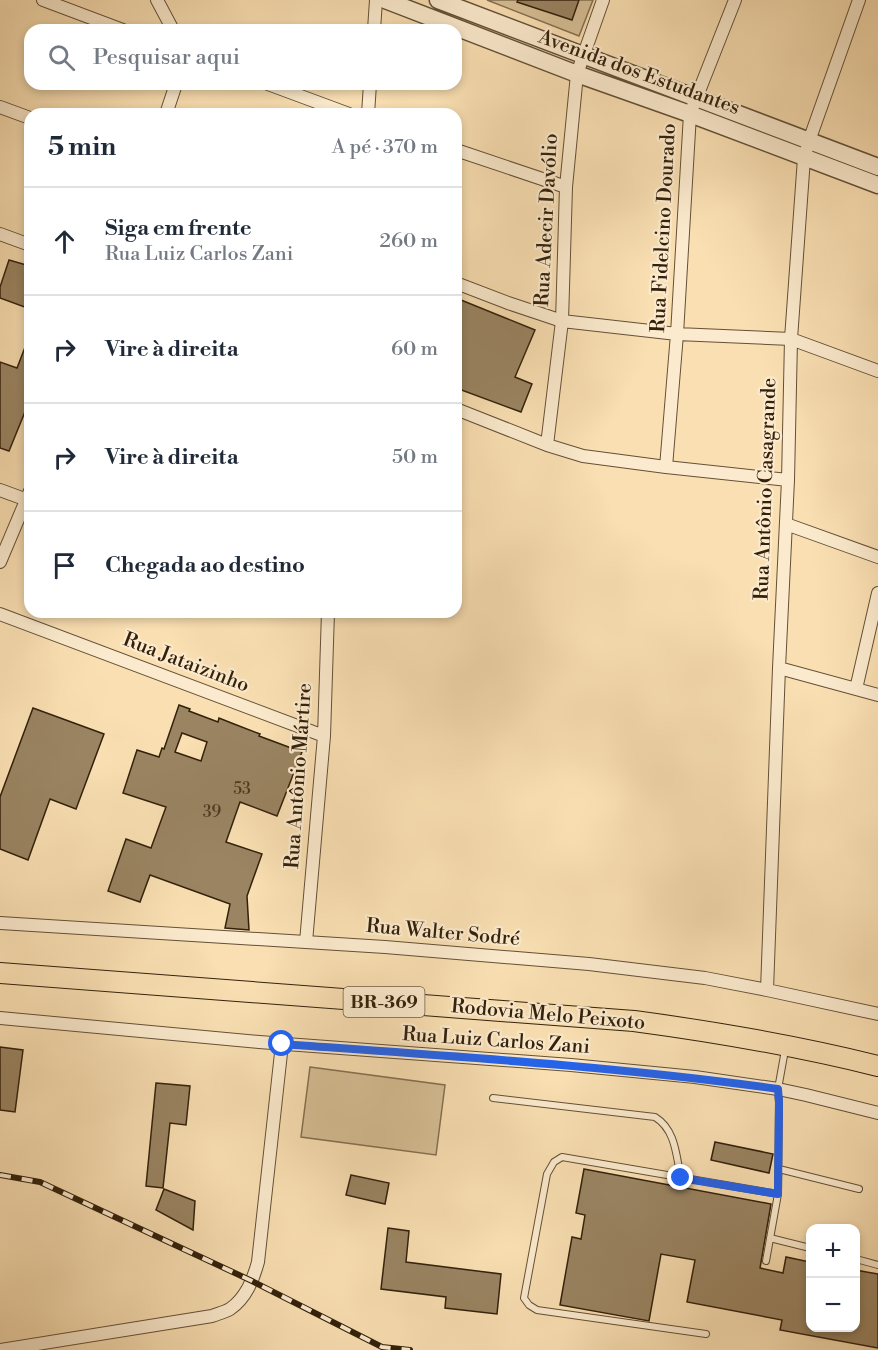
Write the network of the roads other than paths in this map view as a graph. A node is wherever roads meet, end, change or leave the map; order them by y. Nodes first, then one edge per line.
1 (43, 0) edge
2 (157, 0) edge
3 (376, 0) edge
4 (386, 0) edge
5 (438, 0) edge
6 (603, 0) edge
7 (735, 0) edge
8 (859, 0) edge
9 (471, 12) junction
10 (107, 24) edge
11 (170, 24) edge
12 (374, 24) edge
13 (448, 24) edge
14 (464, 30) joint
15 (583, 55) junction
16 (577, 74) junction
17 (174, 90) edge
18 (284, 90) edge
19 (370, 90) edge
20 (695, 98) junction
21 (0, 107) edge
22 (168, 108) edge
23 (333, 108) edge
24 (368, 108) edge
25 (690, 114) junction
26 (24, 116) edge
27 (809, 141) junction
28 (462, 152) edge
29 (804, 158) junction
30 (878, 167) edge
31 (878, 185) edge
32 (566, 188) junction
33 (0, 234) edge
34 (24, 243) edge
35 (462, 285) edge
36 (562, 321) junction
37 (677, 334) junction
38 (791, 339) junction
39 (878, 371) edge
40 (462, 411) edge
41 (547, 445) junction
42 (666, 467) junction
43 (788, 480) junction
44 (0, 490) edge
45 (24, 496) edge
46 (24, 508) edge
47 (786, 524) junction
48 (878, 557) edge
49 (0, 562) edge
50 (878, 593) edge
51 (0, 614) edge
52 (326, 618) edge
53 (779, 668) junction
54 (856, 688) junction
55 (878, 694) edge
56 (324, 736) junction
57 (0, 922) edge
58 (306, 942) junction
59 (0, 973) edge
60 (767, 990) junction
61 (878, 1014) edge
62 (0, 1018) edge
63 (282, 1044) junction
64 (786, 1046) junction
65 (878, 1066) edge
66 (778, 1089) junction
67 (493, 1098) dead end
68 (878, 1113) edge
69 (779, 1169) junction
70 (681, 1178) junction
71 (859, 1189) dead end
72 (778, 1194) junction
73 (770, 1238) junction
74 (806, 1247) edge
75 (860, 1260) edge
76 (766, 1261) dead end
77 (878, 1265) edge
78 (706, 1334) dead end
79 (0, 1350) edge

1 - 10 street
2 - 11 street
3 - 12 street
4 - 13 street, Avenida dos Estudantes
5 - 9 street, Avenida dos Estudantes
6 - 15 street, Rua Adecir Davólio
7 - 20 street, Rua Fidelcino Dourado
8 - 27 street, Rua Antônio Casagrande
9 - 14 street
9 - 15 street, Avenida dos Estudantes
14 - 16 street, Avenida dos Estudantes
15 - 16 street, Rua Adecir Davólio
15 - 20 street, Avenida dos Estudantes
16 - 25 street, Avenida dos Estudantes
16 - 32 street, Rua Adecir Davólio
17 - 22 street
18 - 23 street
19 - 24 street
20 - 25 street, Rua Fidelcino Dourado
20 - 27 street, Avenida dos Estudantes
21 - 26 street
25 - 29 street, Avenida dos Estudantes
25 - 37 street, Rua Fidelcino Dourado
27 - 29 street, Rua Antônio Casagrande
27 - 30 street, Avenida dos Estudantes
28 - 32 street
29 - 31 street, Avenida dos Estudantes
29 - 38 street, Rua Antônio Casagrande
32 - 36 street, Rua Adecir Davólio
33 - 34 street
35 - 36 street
36 - 37 street
36 - 41 street, Rua Adecir Davólio
37 - 38 street
37 - 42 street, Rua Fidelcino Dourado
38 - 39 street
38 - 43 street, Rua Antônio Casagrande
40 - 41 street
41 - 42 street
42 - 43 street
43 - 47 street, Rua Antônio Casagrande
44 - 45 street
46 - 49 street
47 - 48 street
47 - 53 street, Rua Antônio Casagrande
50 - 54 street
51 - 56 street, Rua Jataizinho
52 - 56 street, Rua Antônio Mártire
53 - 54 street
53 - 60 street, Rua Antônio Casagrande
54 - 55 street
56 - 58 street, Rua Antônio Mártire
57 - 58 street, Rua Walter Sodré
58 - 60 street, Rua Walter Sodré
59 - 64 main road, Rodovia Melo Peixoto / BR-369
60 - 61 street, Rua Walter Sodré
62 - 63 street, Rua Luiz Carlos Zani
63 - 66 street, Rua Luiz Carlos Zani
63 - 79 street
64 - 65 main road, Rodovia Melo Peixoto / BR-369
64 - 66 lane
66 - 68 street, Rua Luiz Carlos Zani
66 - 69 lane
67 - 70 lane
69 - 71 lane
69 - 72 lane
70 - 72 lane
70 - 78 lane
72 - 73 lane
73 - 74 lane
73 - 76 lane
75 - 77 lane

